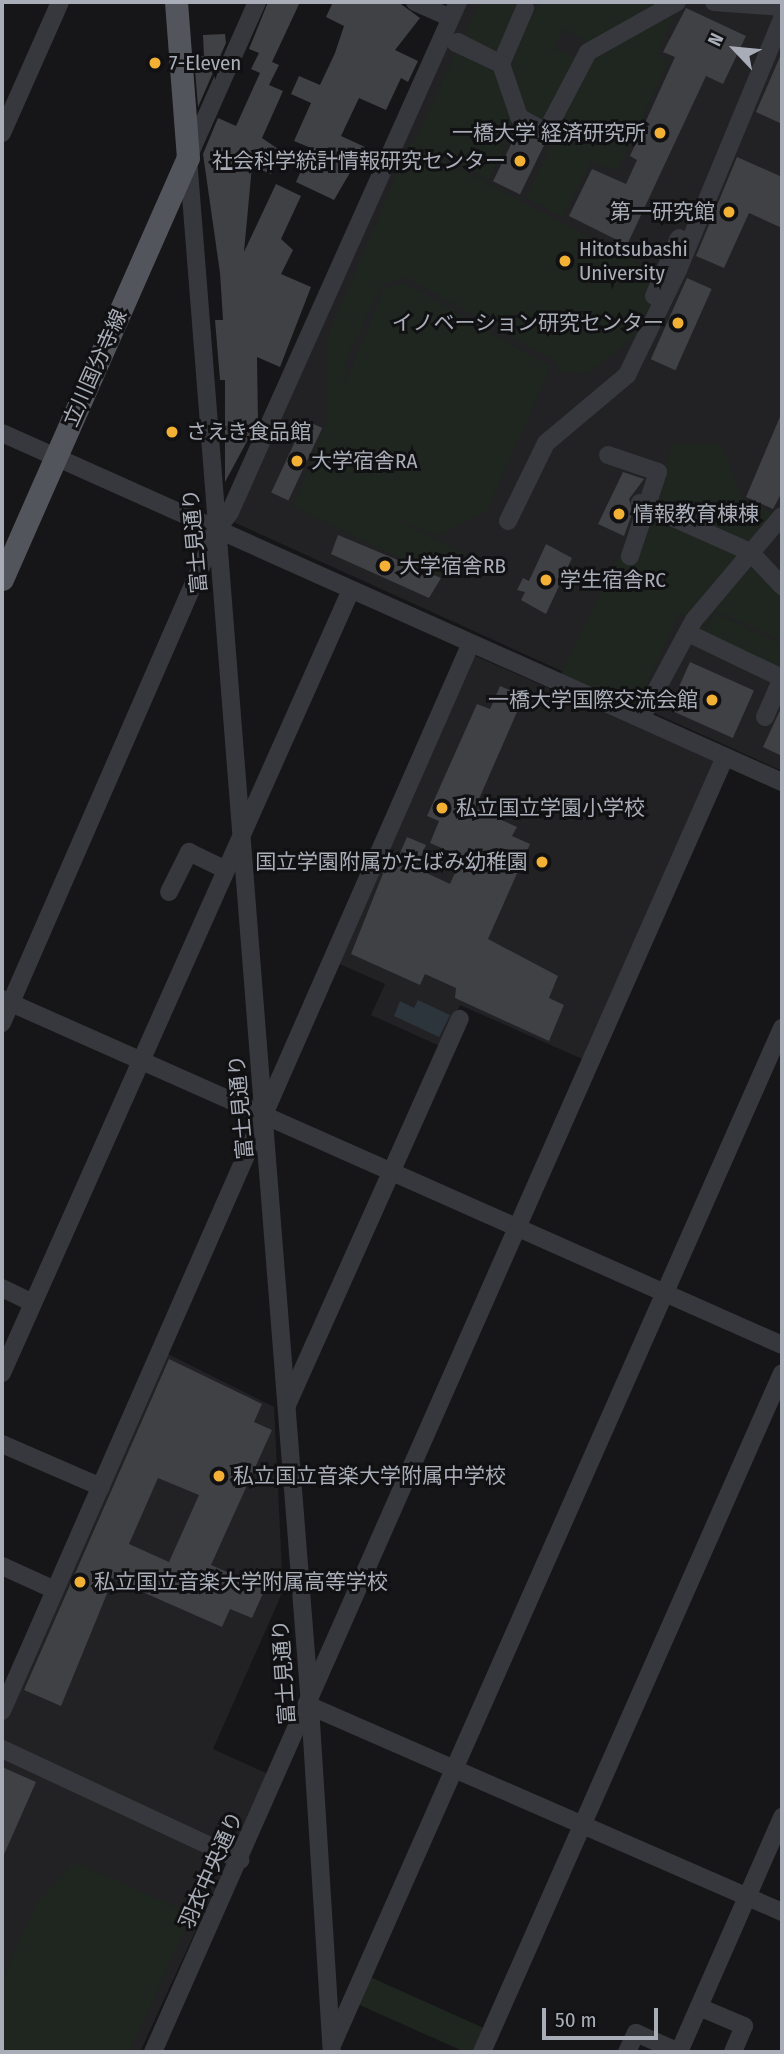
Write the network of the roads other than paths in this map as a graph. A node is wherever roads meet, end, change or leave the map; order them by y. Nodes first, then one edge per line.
1 (60, 2) edge
2 (176, 2) edge
3 (257, 2) edge
4 (415, 2) edge
5 (677, 2) edge
6 (714, 2) edge
7 (782, 7) edge
8 (525, 8) dead end
9 (455, 10) edge
10 (782, 18) edge
11 (2, 133) edge
12 (188, 158) junction
13 (643, 330) dead end
14 (2, 433) edge
15 (608, 455) dead end
16 (56, 457) junction
17 (643, 504) junction
18 (782, 516) edge
19 (508, 522) dead end
20 (217, 530) junction
21 (750, 552) junction
22 (630, 556) dead end
23 (2, 579) edge
24 (782, 586) edge
25 (351, 590) junction
26 (688, 633) junction
27 (471, 643) junction
28 (782, 678) edge
29 (645, 711) dead end
30 (765, 717) dead end
31 (725, 757) junction
32 (782, 782) edge
33 (242, 835) junction
34 (226, 870) junction
35 (169, 892) dead end
36 (6, 1000) edge
37 (460, 1019) dead end
38 (2, 1023) edge
39 (782, 1028) edge
40 (138, 1060) junction
41 (264, 1116) junction
42 (391, 1172) junction
43 (519, 1229) junction
44 (2, 1288) edge
45 (666, 1293) junction
46 (33, 1303) junction
47 (782, 1345) edge
48 (2, 1373) edge
49 (782, 1373) edge
50 (286, 1407) junction
51 (2, 1444) edge
52 (100, 1486) junction
53 (2, 1566) edge
54 (55, 1590) junction
55 (310, 1706) junction
56 (2, 1711) edge
57 (2, 1749) edge
58 (455, 1767) junction
59 (782, 1817) edge
60 (582, 1824) junction
61 (240, 1860) junction
62 (747, 1897) junction
63 (782, 1912) edge
64 (699, 2007) junction
65 (331, 2050) edge
66 (153, 2052) edge
67 (482, 2052) edge
68 (627, 2052) edge
69 (679, 2052) edge
70 (733, 2052) edge

1 - 11 street
2 - 12 main road
3 - 12 street
4 - 9 street
5 - 8 street
6 - 7 street
9 - 20 street
10 - 13 street
10 - 19 street
12 - 16 main road, 立川国分寺線
12 - 20 street, 富士見通り
14 - 16 street
15 - 17 street
16 - 20 street
16 - 23 main road, 立川国分寺線
17 - 21 street
17 - 22 street
18 - 21 street
20 - 25 street
20 - 33 street, 富士見通り
20 - 36 street
21 - 24 street
21 - 26 street
25 - 27 street
25 - 33 street
26 - 28 street
26 - 29 street
27 - 31 street
27 - 41 street
28 - 30 street
31 - 32 street
31 - 43 street, 羽衣中央通り
33 - 34 street
33 - 41 street, 富士見通り
34 - 35 street
34 - 40 street
36 - 38 street
36 - 40 street
37 - 42 street
39 - 45 street
40 - 41 street
40 - 46 street
41 - 42 street
41 - 50 street, 富士見通り
41 - 52 street
42 - 43 street
42 - 50 street
43 - 45 street
43 - 55 street, 羽衣中央通り
44 - 46 street
45 - 47 street
45 - 58 street
46 - 48 street
49 - 60 street
50 - 55 street, 富士見通り
51 - 52 street
52 - 54 street
53 - 54 street
54 - 56 street
55 - 58 street
55 - 61 street, 羽衣中央通り
55 - 65 street, 富士見通り
57 - 61 street
58 - 60 street
58 - 65 street
59 - 62 street
60 - 62 street
60 - 67 street
61 - 66 street, 羽衣中央通り
62 - 63 street
62 - 64 street
64 - 69 street
64 - 70 street
68 - 69 street

